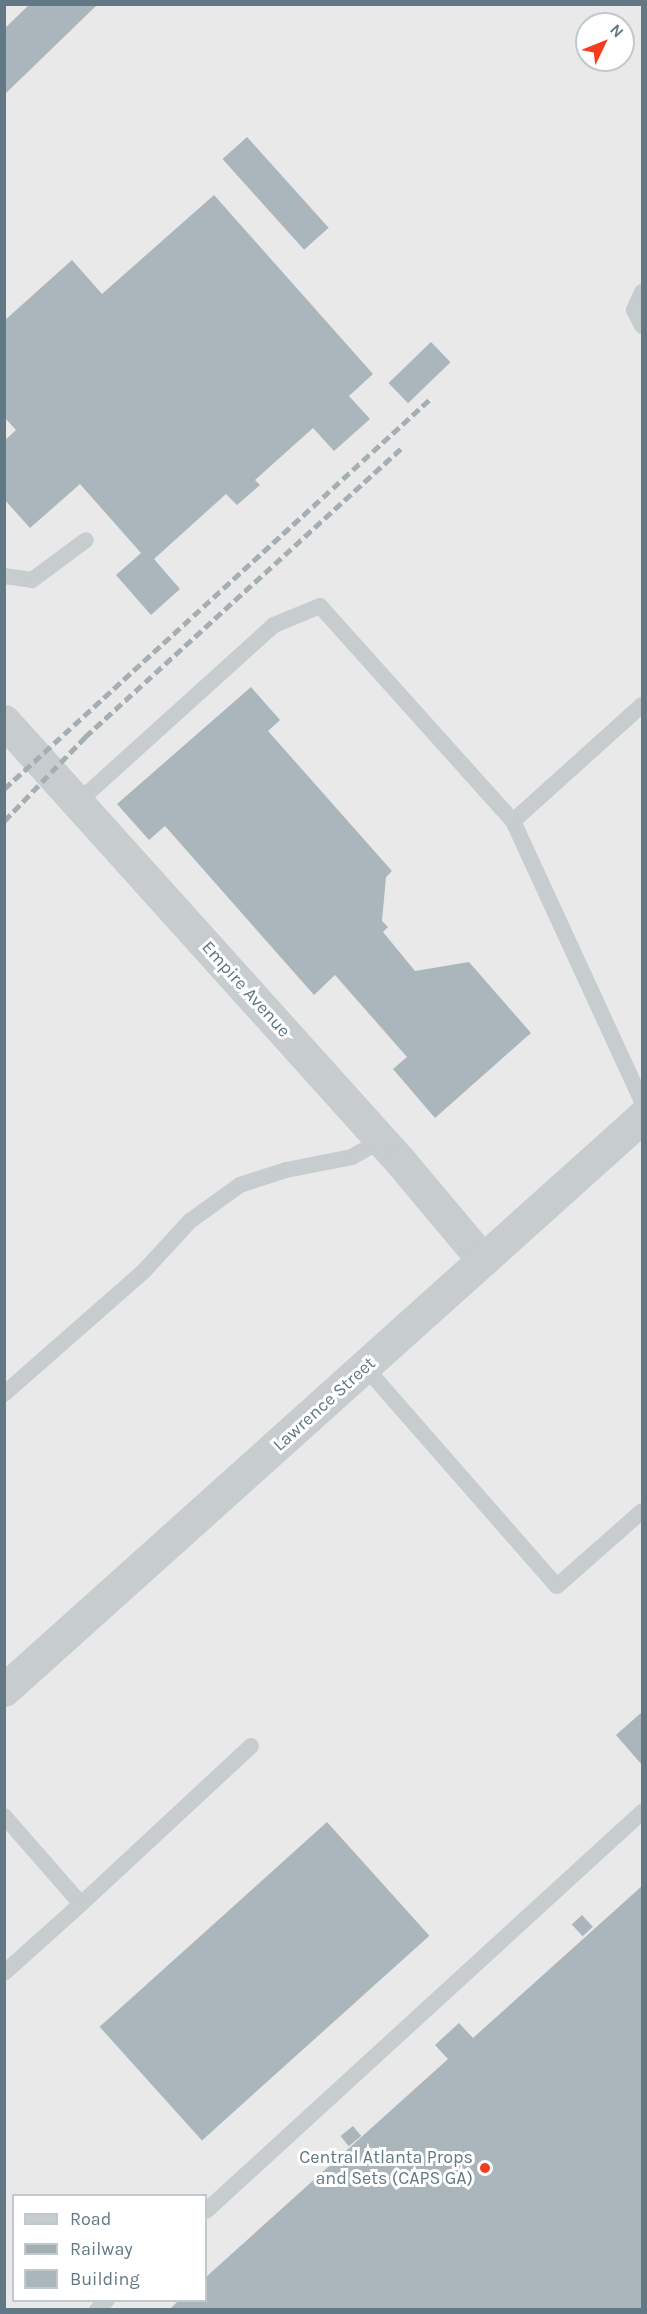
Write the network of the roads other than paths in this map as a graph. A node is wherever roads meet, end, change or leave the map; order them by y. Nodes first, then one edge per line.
1 (642, 292) edge
2 (642, 326) edge
3 (86, 540) dead end
4 (4, 576) edge
5 (642, 705) edge
6 (4, 721) edge
7 (78, 802) junction
8 (513, 821) junction
9 (642, 1102) edge
10 (642, 1117) edge
11 (381, 1140) junction
12 (483, 1260) junction
13 (365, 1367) junction
14 (4, 1394) edge
15 (642, 1511) edge
16 (4, 1690) edge
17 (251, 1746) dead end
18 (642, 1812) edge
19 (4, 1815) edge
20 (81, 1904) junction
21 (4, 1974) edge
22 (207, 2210) edge

1 - 2 lane
3 - 4 lane
5 - 8 lane
6 - 7 street, Empire Avenue
7 - 8 lane
7 - 11 street, Empire Avenue
8 - 9 lane
10 - 12 street, Lawrence Street
11 - 12 street, Empire Avenue
11 - 14 lane
12 - 13 street, Lawrence Street
13 - 15 lane
13 - 16 street, Lawrence Street
17 - 20 lane
18 - 22 lane
19 - 20 lane
20 - 21 lane

